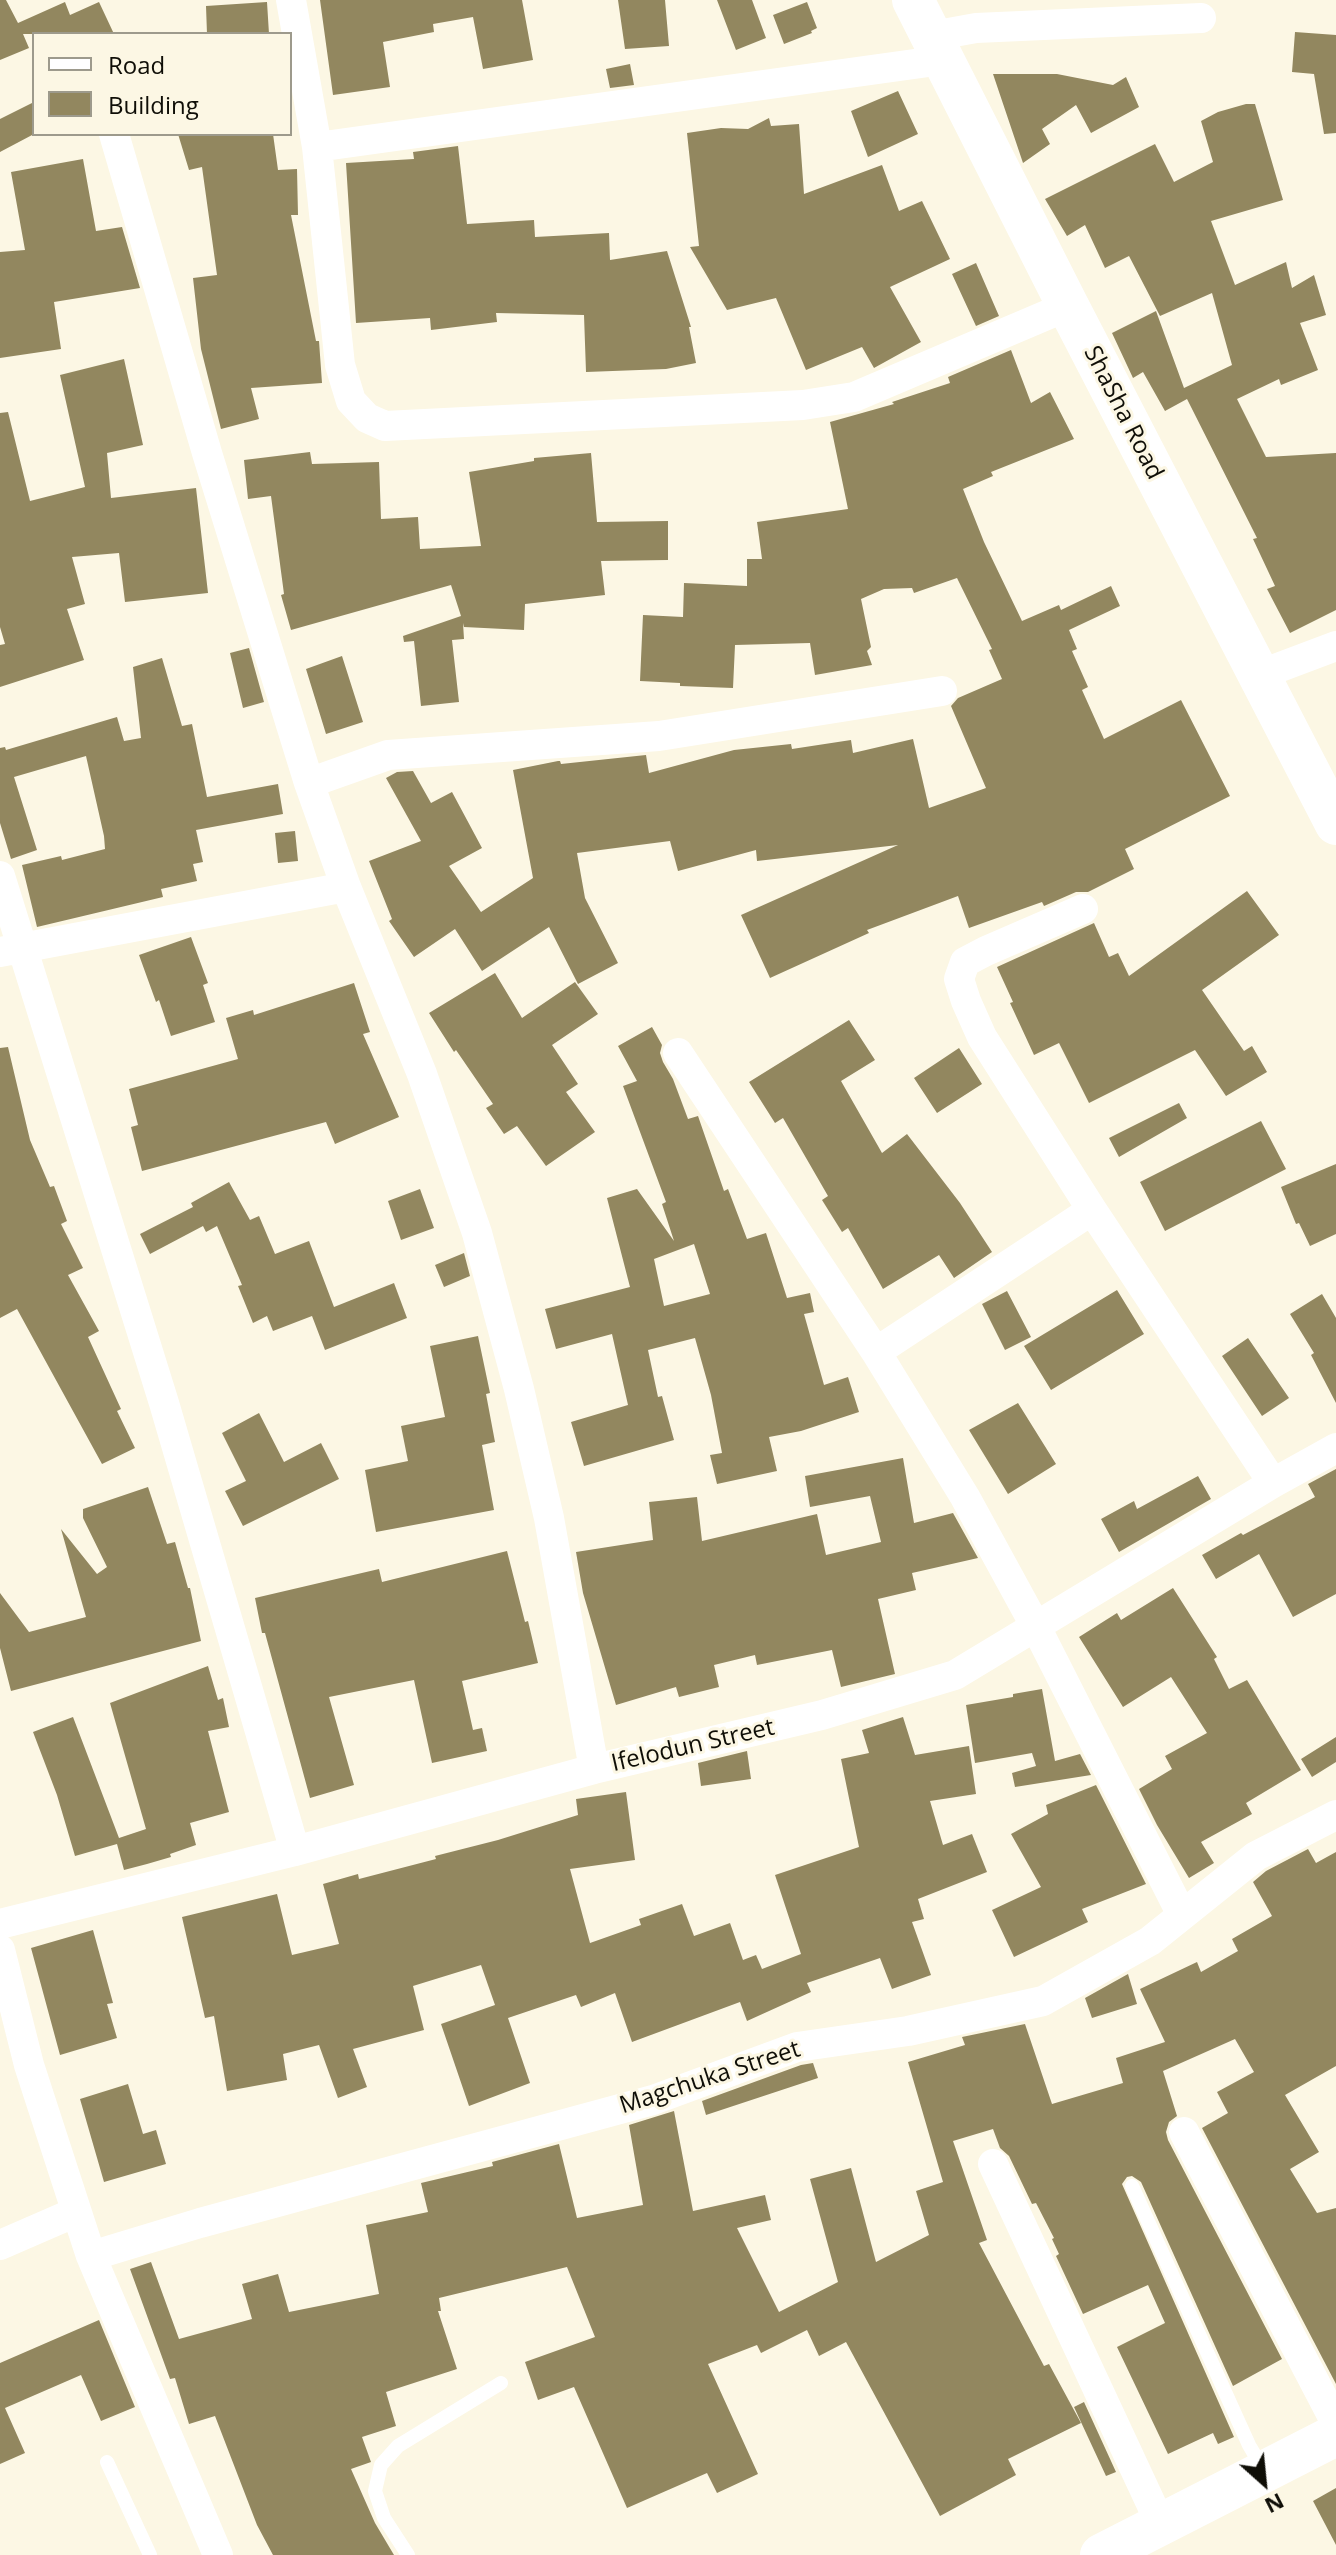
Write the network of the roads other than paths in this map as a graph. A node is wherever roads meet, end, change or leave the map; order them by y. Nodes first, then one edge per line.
1 (291, 0) edge
2 (1201, 18) dead end
3 (930, 32) edge
4 (115, 136) edge
5 (317, 147) junction
6 (1068, 306) junction
7 (1336, 646) edge
8 (1259, 675) junction
9 (942, 691) dead end
10 (309, 783) junction
11 (1336, 824) edge
12 (0, 876) edge
13 (346, 887) junction
14 (1083, 909) dead end
15 (12, 950) edge
16 (678, 1053) dead end
17 (1092, 1210) junction
18 (876, 1352) junction
19 (1336, 1448) edge
20 (1273, 1483) junction
21 (1036, 1627) junction
22 (594, 1769) junction
23 (1336, 1815) edge
24 (295, 1851) junction
25 (1182, 1915) junction
26 (0, 1924) edge
27 (0, 1950) edge
28 (1184, 2132) dead end
29 (993, 2164) dead end
30 (1132, 2186) dead end
31 (76, 2212) junction
32 (0, 2245) edge
33 (91, 2256) junction
34 (501, 2383) dead end
35 (1336, 2423) edge
36 (1336, 2435) edge
37 (107, 2462) dead end
38 (1265, 2472) junction
39 (1161, 2525) junction
40 (150, 2555) edge
41 (218, 2555) edge
42 (408, 2555) edge
43 (1101, 2555) edge

1 - 5 street
2 - 3 street
3 - 5 street
3 - 6 street, ShaSha Road
4 - 10 street
5 - 6 street
6 - 8 street, ShaSha Road
7 - 8 street
8 - 11 street, ShaSha Road
9 - 10 street
10 - 13 street
12 - 15 street
13 - 15 street
13 - 22 street
14 - 17 street
15 - 24 street
16 - 18 street
17 - 18 street
17 - 20 street
18 - 21 street
19 - 20 street, Ifelodun Street
20 - 21 street, Ifelodun Street
21 - 22 street, Ifelodun Street
21 - 25 street
22 - 24 street, Ifelodun Street
23 - 25 street, Magchuka Street
24 - 26 street, Ifelodun Street
25 - 33 street, Magchuka Street
27 - 31 street
28 - 35 street
29 - 39 street
30 - 38 lane
31 - 32 street
31 - 33 street
33 - 41 street
34 - 42 lane
36 - 38 street
37 - 40 lane
38 - 39 street
39 - 43 street

